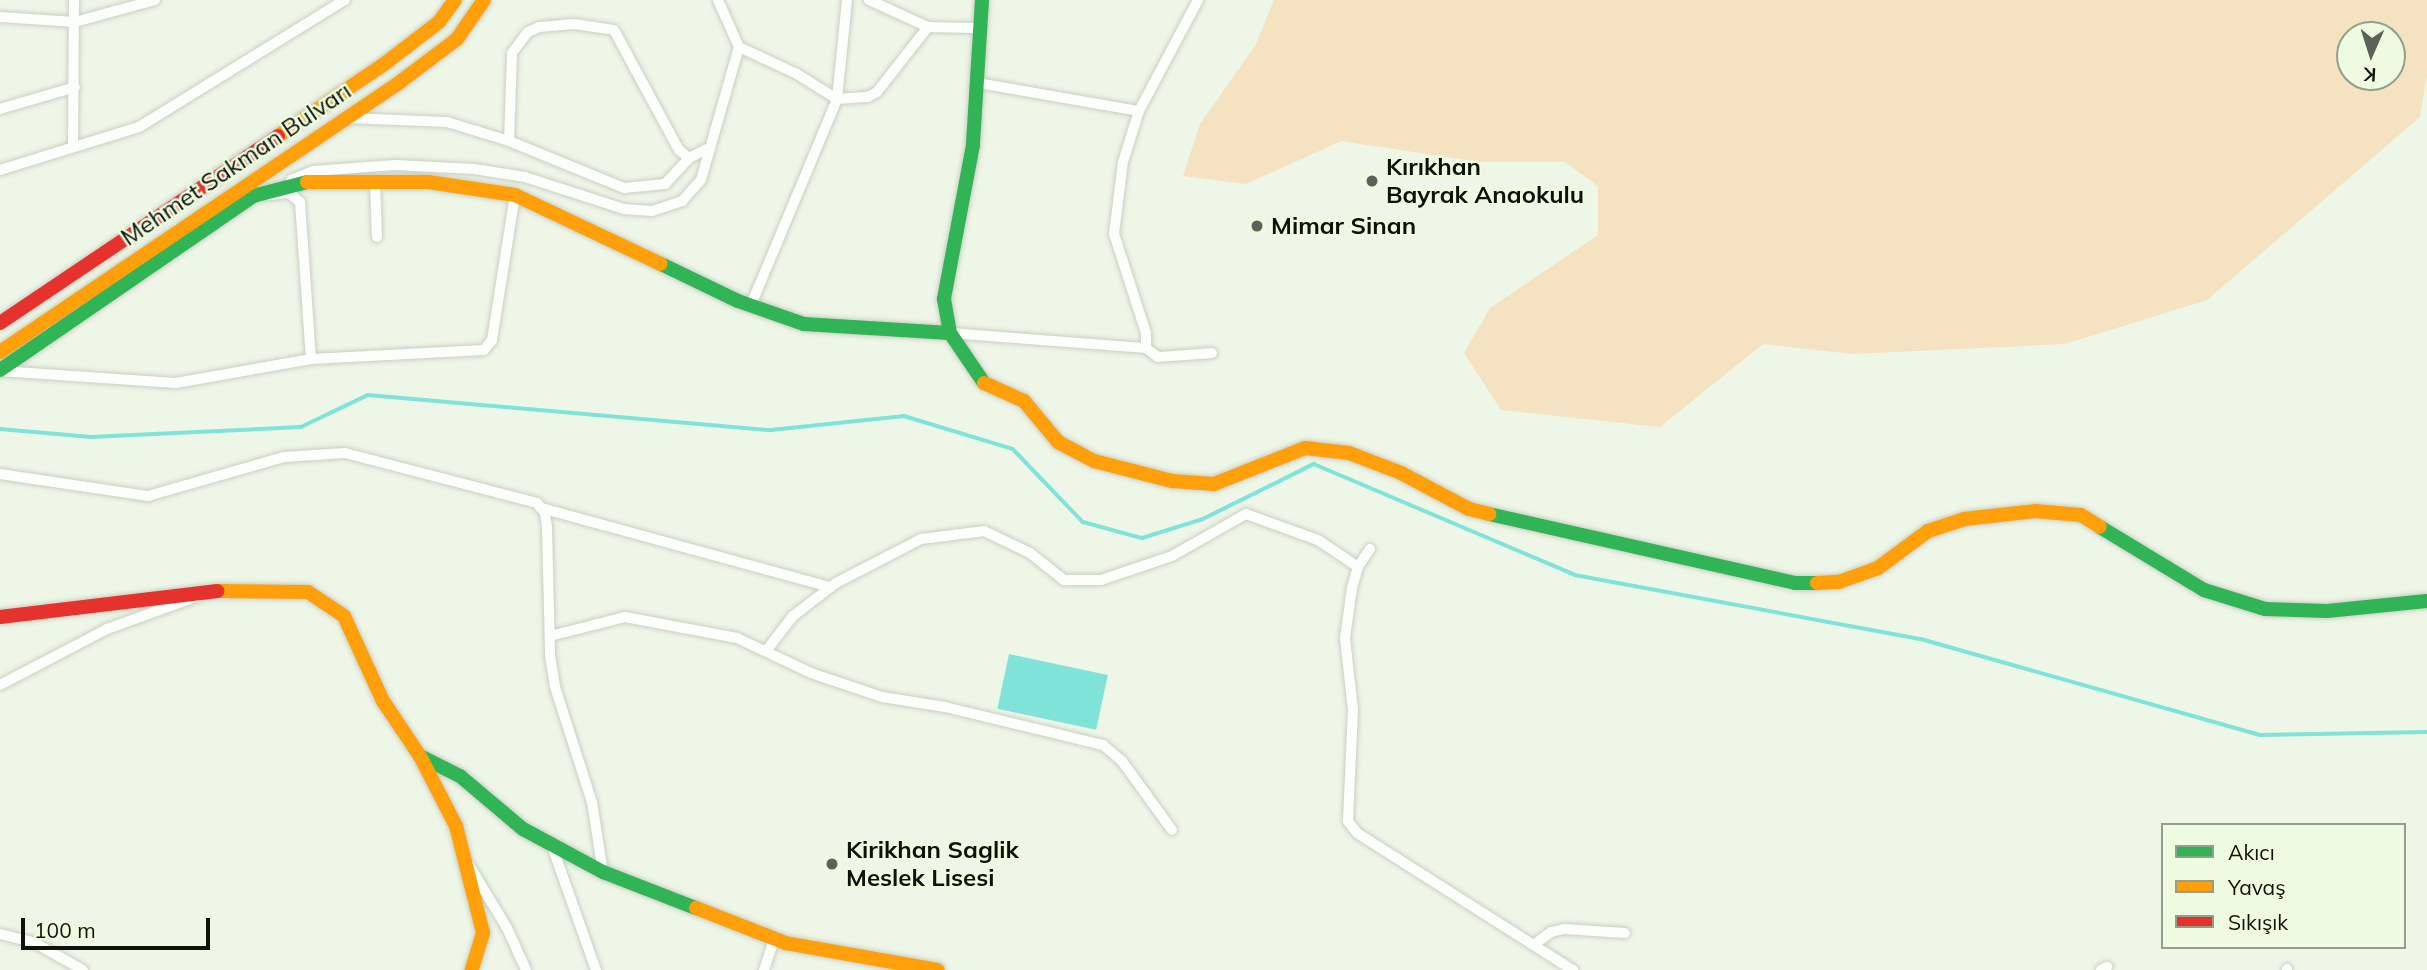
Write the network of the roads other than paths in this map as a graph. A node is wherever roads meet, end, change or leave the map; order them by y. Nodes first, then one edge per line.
1 (74, 0) edge
2 (155, 0) edge
3 (345, 0) edge
4 (455, 0) edge
5 (484, 0) edge
6 (718, 0) edge
7 (848, 0) edge
8 (869, 0) edge
9 (982, 0) edge
10 (1198, 0) edge
11 (0, 17) edge
12 (75, 22) junction
13 (928, 27) junction
14 (982, 28) junction
15 (739, 47) junction
16 (978, 82) junction
17 (75, 87) junction
18 (837, 99) junction
19 (0, 109) edge
20 (1139, 111) junction
21 (346, 118) junction
22 (509, 141) junction
23 (73, 147) junction
24 (707, 149) junction
25 (689, 158) junction
26 (0, 170) edge
27 (375, 181) junction
28 (515, 195) junction
29 (253, 196) junction
30 (377, 237) dead end
31 (751, 305) junction
32 (0, 323) edge
33 (950, 333) junction
34 (1146, 348) junction
35 (0, 352) edge
36 (1212, 353) dead end
37 (311, 359) junction
38 (0, 370) edge
39 (0, 474) edge
40 (541, 508) junction
41 (1370, 549) dead end
42 (1357, 567) junction
43 (830, 587) junction
44 (204, 592) junction
45 (2427, 601) edge
46 (0, 617) edge
47 (550, 636) junction
48 (766, 652) junction
49 (0, 685) edge
50 (420, 756) junction
51 (1172, 830) dead end
52 (552, 846) junction
53 (462, 854) junction
54 (603, 872) junction
55 (1625, 933) dead end
56 (0, 934) edge
57 (774, 939) junction
58 (1535, 944) junction
59 (83, 970) edge
60 (472, 970) edge
61 (526, 970) edge
62 (596, 970) edge
63 (764, 970) edge
64 (938, 970) edge
65 (1573, 970) edge

1 - 12 street
2 - 12 street
3 - 23 street
4 - 32 street, Mehmet Sakman Bulvarı
5 - 21 street, Mehmet Sakman Bulvarı
6 - 15 street
7 - 18 street
8 - 13 street
9 - 14 street
10 - 20 street
11 - 12 street
12 - 17 street
13 - 14 street
13 - 18 street
14 - 16 street
15 - 18 street
15 - 24 street
16 - 20 street
16 - 33 street
17 - 19 street
17 - 23 street
18 - 31 street
20 - 34 street
21 - 22 street
21 - 35 street, Mehmet Sakman Bulvarı
22 - 25 street
22 - 25 street
23 - 26 street
24 - 25 street
24 - 29 street
27 - 28 street
27 - 29 street
27 - 30 street
28 - 31 street
28 - 37 street
29 - 37 street
29 - 38 street
31 - 33 street
33 - 34 street
33 - 45 street
34 - 36 street
37 - 38 street
39 - 40 street
40 - 43 street
40 - 47 street
41 - 42 street
42 - 43 street
42 - 58 street
43 - 48 street
44 - 46 street
44 - 49 street
44 - 50 street
47 - 48 street
47 - 54 street
48 - 51 street
50 - 52 street
50 - 53 street
52 - 54 street
52 - 62 street
53 - 60 street
53 - 61 street
54 - 57 street
55 - 58 street
56 - 59 street
57 - 63 street
57 - 64 street
58 - 65 street

